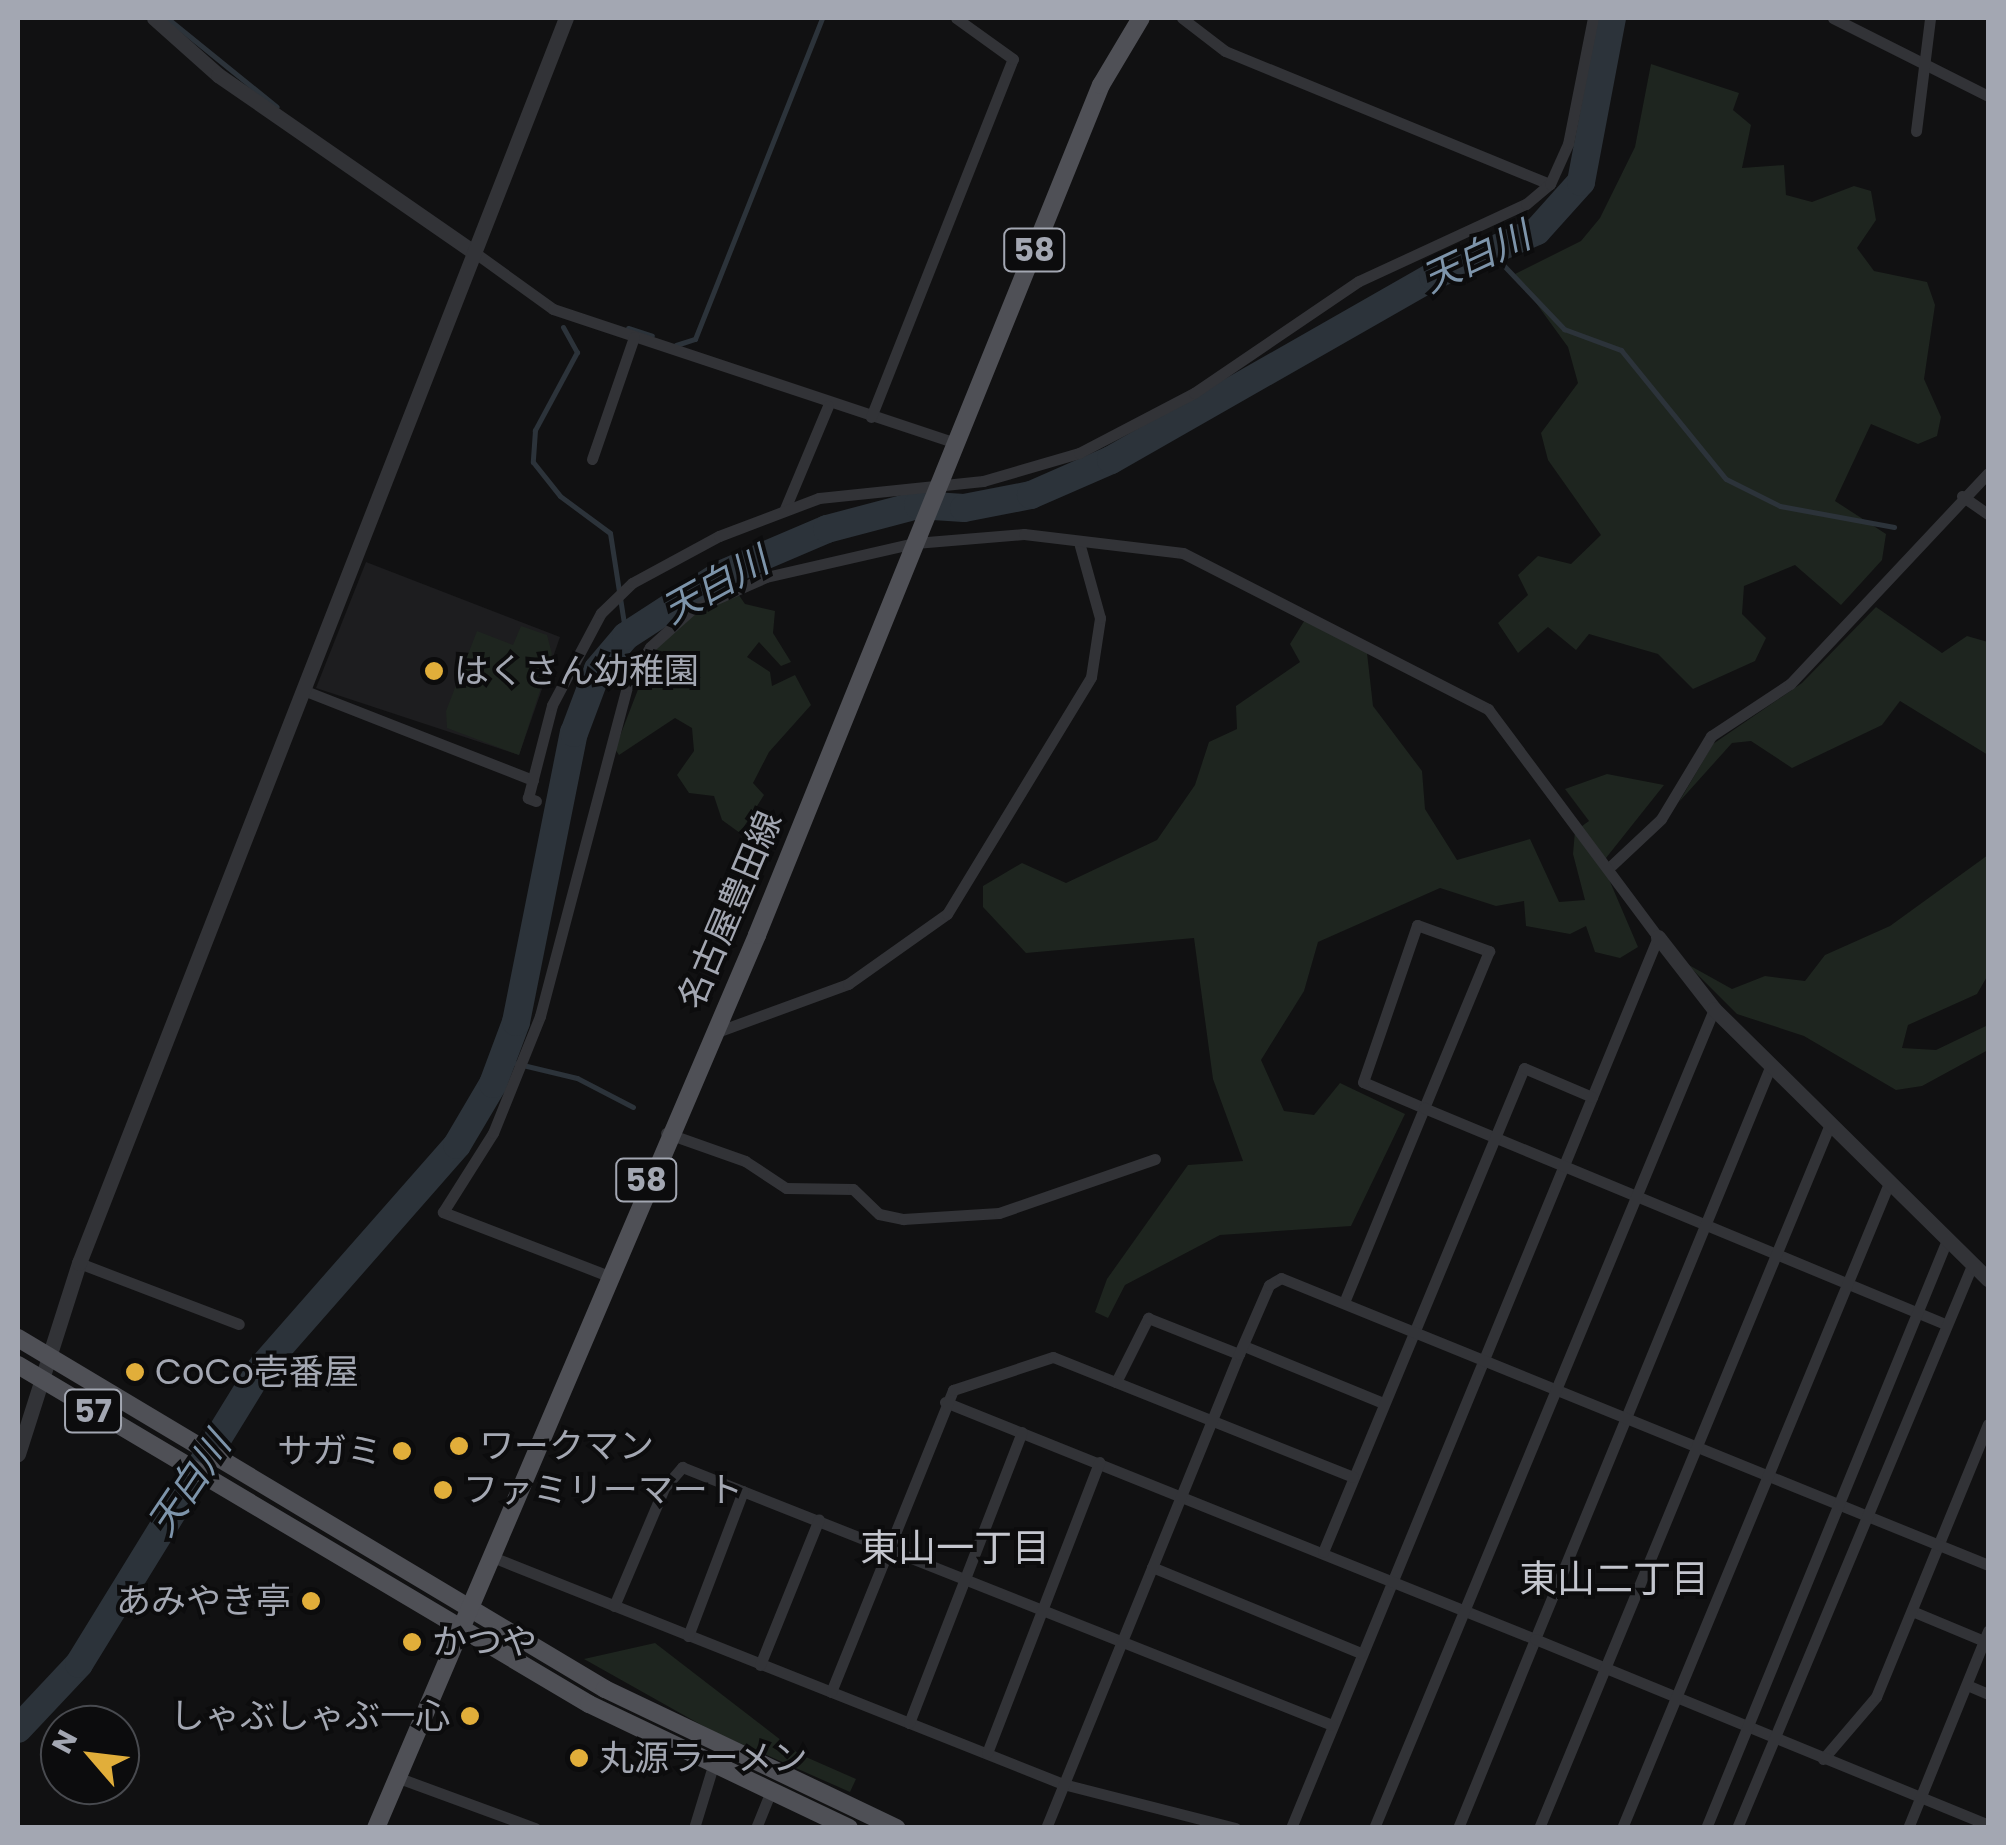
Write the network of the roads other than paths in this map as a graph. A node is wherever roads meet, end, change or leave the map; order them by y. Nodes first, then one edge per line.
1 (154, 18) edge
2 (566, 18) edge
3 (956, 18) edge
4 (1141, 18) edge
5 (1182, 18) edge
6 (1593, 18) edge
7 (1833, 18) edge
8 (1930, 18) edge
9 (1924, 65) junction
10 (1988, 96) edge
11 (1916, 131) dead end
12 (1550, 184) junction
13 (474, 252) junction
14 (634, 337) junction
15 (828, 406) junction
16 (872, 417) junction
17 (956, 443) junction
18 (592, 460) dead end
19 (1988, 473) edge
20 (940, 485) junction
21 (1962, 496) junction
22 (784, 511) junction
23 (1988, 514) edge
24 (917, 538) junction
25 (1080, 546) junction
26 (303, 690) junction
27 (533, 780) junction
28 (536, 800) dead end
29 (1612, 865) junction
30 (1658, 936) junction
31 (1714, 1010) junction
32 (714, 1033) junction
33 (1771, 1066) junction
34 (1592, 1097) junction
35 (1424, 1108) junction
36 (1830, 1124) junction
37 (666, 1133) junction
38 (1494, 1137) junction
39 (1156, 1160) dead end
40 (1565, 1166) junction
41 (1889, 1183) junction
42 (1634, 1195) junction
43 (1705, 1224) junction
44 (1947, 1240) junction
45 (1776, 1252) junction
46 (79, 1263) junction
47 (1973, 1263) junction
48 (606, 1275) junction
49 (1988, 1279) edge
50 (1846, 1282) junction
51 (1345, 1300) junction
52 (1917, 1312) junction
53 (240, 1324) dead end
54 (1945, 1324) junction
55 (1415, 1330) junction
56 (18, 1338) edge
57 (1241, 1350) junction
58 (46, 1356) junction
59 (1484, 1358) junction
60 (18, 1365) edge
61 (38, 1377) junction
62 (1116, 1382) junction
63 (1556, 1387) junction
64 (945, 1402) junction
65 (1384, 1403) junction
66 (1626, 1417) junction
67 (1214, 1420) junction
68 (1988, 1424) edge
69 (1022, 1432) junction
70 (1696, 1445) junction
71 (18, 1454) edge
72 (1099, 1462) junction
73 (1767, 1474) junction
74 (1353, 1478) junction
75 (744, 1491) junction
76 (1182, 1494) junction
77 (1838, 1505) junction
78 (1868, 1518) junction
79 (818, 1520) junction
80 (1939, 1545) junction
81 (888, 1546) junction
82 (1322, 1552) junction
83 (495, 1558) junction
84 (1988, 1566) edge
85 (1152, 1567) junction
86 (966, 1578) junction
87 (1392, 1580) junction
88 (614, 1606) junction
89 (1043, 1608) junction
90 (1463, 1610) junction
91 (1912, 1611) junction
92 (469, 1621) junction
93 (688, 1636) junction
94 (1986, 1636) edge
95 (1122, 1639) junction
96 (1535, 1639) junction
97 (1361, 1654) junction
98 (760, 1665) junction
99 (1604, 1668) junction
100 (1966, 1685) junction
101 (831, 1692) junction
102 (1988, 1694) edge
103 (1675, 1697) junction
104 (909, 1724) junction
105 (1332, 1725) junction
106 (1746, 1728) junction
107 (1776, 1740) junction
108 (987, 1753) junction
109 (1823, 1759) junction
110 (712, 1768) junction
111 (399, 1778) junction
112 (1062, 1784) junction
113 (770, 1794) junction
114 (1920, 1797) junction
115 (1988, 1825) edge
116 (376, 1828) edge
117 (535, 1828) edge
118 (694, 1828) edge
119 (756, 1828) edge
120 (850, 1828) edge
121 (897, 1828) edge
122 (1046, 1828) edge
123 (1235, 1828) edge
124 (1291, 1828) edge
125 (1374, 1828) edge
126 (1458, 1828) edge
127 (1538, 1828) edge
128 (1622, 1828) edge
129 (1706, 1828) edge
130 (1737, 1828) edge
131 (1908, 1828) edge

1 - 13 street
2 - 13 street
3 - 16 street
4 - 17 main road, 名古屋豊田線 / 58
5 - 12 street
6 - 12 street
7 - 9 street
8 - 9 street
9 - 10 street
9 - 11 street
12 - 20 street
13 - 14 street
13 - 26 street
14 - 15 street
14 - 18 street
15 - 16 street
15 - 22 street
16 - 17 street
17 - 20 main road, 名古屋豊田線 / 58
19 - 21 street
20 - 22 street
20 - 24 main road, 名古屋豊田線 / 58
21 - 23 street
21 - 29 street
22 - 27 street
24 - 25 street
24 - 32 main road, 名古屋豊田線 / 58
24 - 48 street
25 - 29 street
25 - 32 street
26 - 27 street
26 - 46 street
27 - 28 street
29 - 30 street
30 - 31 street
30 - 34 street
31 - 33 street
31 - 42 street
32 - 37 main road, 名古屋豊田線 / 58
33 - 36 street
33 - 43 street
34 - 38 street
34 - 40 street
35 - 35 street
35 - 38 street
35 - 51 street
36 - 41 street
36 - 45 street
37 - 39 street
37 - 48 main road, 名古屋豊田線 / 58
38 - 40 street
38 - 55 street
40 - 42 street
40 - 59 street
41 - 44 street
41 - 50 street
42 - 43 street
42 - 63 street
43 - 45 street
43 - 66 street
44 - 47 street
44 - 52 street
45 - 50 street
45 - 70 street
46 - 53 street
46 - 58 street
47 - 49 street
47 - 54 street
48 - 83 main road, 名古屋豊田線 / 58
50 - 52 street
50 - 73 street
51 - 55 street
51 - 57 street
52 - 54 street
52 - 77 street
54 - 78 street
55 - 59 street
55 - 65 street
56 - 58 main road, 57
57 - 62 street
57 - 65 street
57 - 67 street
58 - 61 street
58 - 92 main road, 57
59 - 63 street
59 - 87 street
60 - 61 main road, 57
61 - 71 street
61 - 92 main road, 57
62 - 64 street
62 - 67 street
63 - 66 street
63 - 90 street
64 - 69 street
64 - 81 street
65 - 74 street
66 - 70 street
66 - 96 street
67 - 74 street
67 - 76 street
68 - 80 street
69 - 72 street
69 - 86 street
70 - 73 street
70 - 99 street
72 - 76 street
72 - 89 street
73 - 77 street
73 - 103 street
74 - 82 street
75 - 79 street
75 - 88 street
75 - 93 street
76 - 82 street
76 - 85 street
77 - 78 street
77 - 106 street
78 - 80 street
78 - 107 street
79 - 81 street
79 - 98 street
80 - 84 street
80 - 91 street
81 - 86 street
81 - 101 street
82 - 87 street
83 - 88 street
83 - 92 main road, 名古屋豊田線 / 58
85 - 95 street
85 - 97 street
86 - 89 street
86 - 104 street
87 - 90 street
87 - 97 street
88 - 93 street
89 - 95 street
89 - 108 street
90 - 96 street
90 - 125 street
91 - 94 street
91 - 109 street
92 - 110 main road, 57
92 - 111 main road, 名古屋豊田線 / 58
92 - 121 main road, 57
93 - 98 street
94 - 100 street
95 - 105 street
95 - 112 street
96 - 99 street
96 - 126 street
97 - 105 street
98 - 101 street
99 - 103 street
99 - 127 street
100 - 102 street
100 - 114 street
101 - 104 street
103 - 106 street
103 - 128 street
104 - 108 street
105 - 124 street
106 - 107 street
106 - 129 street
107 - 109 street
107 - 130 street
108 - 112 street
109 - 114 street
110 - 113 main road, 57
110 - 118 street
111 - 116 main road, 名古屋豊田線 / 58
111 - 117 street
112 - 122 street
112 - 123 street
113 - 119 street
113 - 120 main road, 57
114 - 115 street
114 - 131 street

